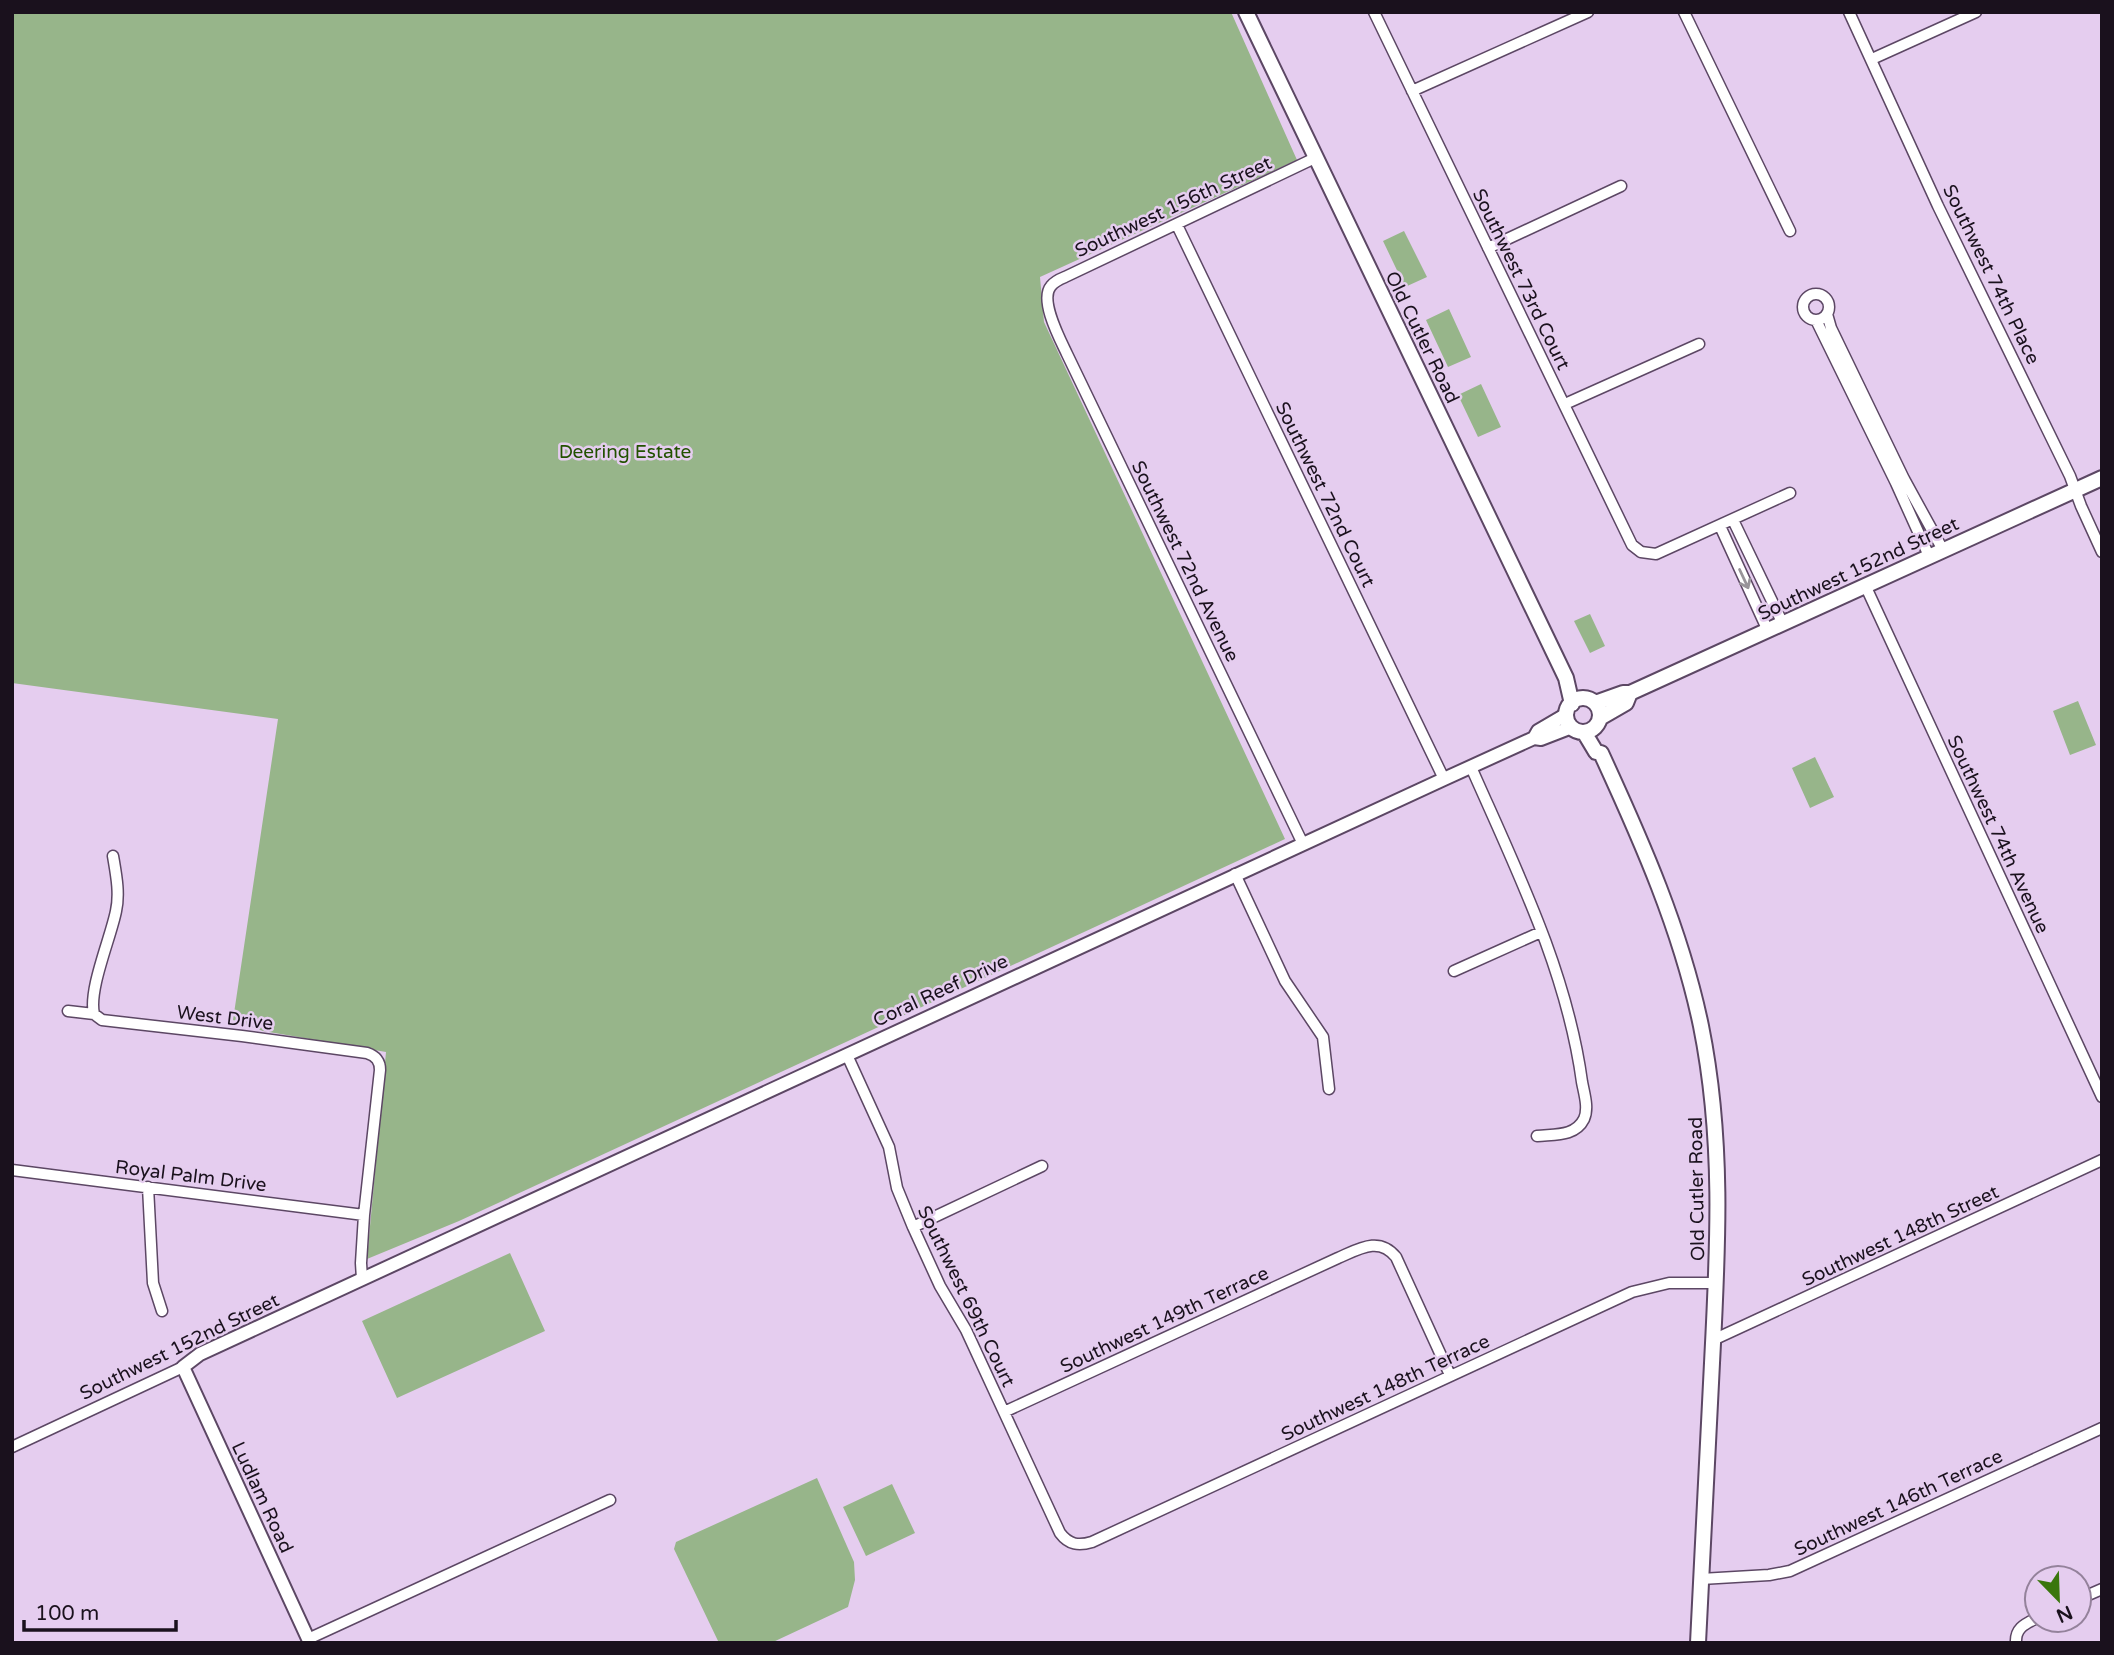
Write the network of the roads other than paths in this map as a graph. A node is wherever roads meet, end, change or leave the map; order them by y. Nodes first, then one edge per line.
1 (1246, 12) edge
2 (1374, 12) edge
3 (1588, 12) edge
4 (1684, 12) edge
5 (1849, 12) edge
6 (1976, 12) edge
7 (1872, 59) junction
8 (1412, 91) junction
9 (1315, 158) junction
10 (1621, 186) dead end
11 (1177, 225) junction
12 (1790, 231) dead end
13 (1488, 248) junction
14 (1049, 289) joint
15 (1827, 314) junction
16 (1816, 320) junction
17 (1699, 344) dead end
18 (1852, 380) junction
19 (1565, 404) junction
20 (2102, 478) edge
21 (1900, 481) junction
22 (2075, 490) junction
23 (1790, 493) dead end
24 (1733, 520) junction
25 (1720, 526) junction
26 (2102, 552) edge
27 (1936, 553) junction
28 (1865, 585) junction
29 (1783, 624) junction
30 (1768, 631) junction
31 (1584, 715) junction
32 (1471, 767) junction
33 (1444, 779) junction
34 (1303, 844) junction
35 (113, 856) dead end
36 (1235, 874) junction
37 (1541, 932) junction
38 (1454, 971) dead end
39 (68, 1011) dead end
40 (94, 1014) junction
41 (847, 1055) junction
42 (1329, 1089) dead end
43 (2102, 1097) edge
44 (1537, 1136) dead end
45 (2102, 1160) edge
46 (1042, 1166) dead end
47 (12, 1170) edge
48 (148, 1187) junction
49 (364, 1215) junction
50 (913, 1227) junction
51 (362, 1279) junction
52 (1716, 1283) junction
53 (162, 1311) dead end
54 (1713, 1340) junction
55 (183, 1367) junction
56 (1450, 1376) junction
57 (1004, 1412) junction
58 (2102, 1427) edge
59 (12, 1447) edge
60 (610, 1500) dead end
61 (1074, 1544) joint
62 (1701, 1579) junction
63 (2023, 1625) edge
64 (309, 1641) edge
65 (1698, 1643) edge
66 (2016, 1643) edge

1 - 9 main road, Old Cutler Road
2 - 8 street, Southwest 73rd Court
3 - 8 street
4 - 12 street
5 - 7 street, Southwest 74th Place
6 - 7 street
7 - 22 street, Southwest 74th Place
8 - 13 street, Southwest 73rd Court
9 - 11 street, Southwest 156th Street
9 - 31 main road, Old Cutler Road
10 - 13 street
11 - 14 street, Southwest 156th Street
11 - 33 street, Southwest 72nd Court
13 - 19 street, Southwest 73rd Court
14 - 34 street, Southwest 72nd Avenue
15 - 16 street
15 - 16 street
15 - 18 street
16 - 18 street
17 - 19 street
18 - 21 street
19 - 25 street, Southwest 73rd Court
20 - 22 main road, Southwest 152nd Street
21 - 27 street
21 - 27 street
22 - 26 street, Southwest 74th Place
22 - 27 main road, Southwest 152nd Street
23 - 24 street
24 - 25 street
24 - 29 street
25 -> 30 street
27 - 28 main road, Southwest 152nd Street
28 - 29 main road, Southwest 152nd Street
28 - 43 street, Southwest 74th Avenue
29 - 30 main road, Southwest 152nd Street
30 - 31 main road, Southwest 152nd Street
31 - 32 street, Coral Reef Drive
31 - 52 main road, Old Cutler Road
32 - 33 street, Coral Reef Drive
32 - 37 street
33 - 34 street, Coral Reef Drive
34 - 36 street, Coral Reef Drive
35 - 40 street
36 - 41 street, Coral Reef Drive
36 - 42 street
37 - 38 street
37 - 44 street
39 - 40 street, West Drive
40 - 49 street, West Drive
41 - 50 street, Southwest 69th Court
41 - 51 street, Coral Reef Drive
45 - 54 street, Southwest 148th Street
46 - 50 street
47 - 48 street, Royal Palm Drive
48 - 49 street, Royal Palm Drive
48 - 53 street
49 - 51 street
50 - 57 street, Southwest 69th Court
51 - 55 street, Southwest 152nd Street
52 - 54 main road, Old Cutler Road
52 - 56 street, Southwest 148th Terrace
54 - 62 main road, Old Cutler Road
55 - 59 street, Southwest 152nd Street
55 - 64 street, Ludlam Road
56 - 57 street, Southwest 149th Terrace
56 - 61 street, Southwest 148th Terrace
57 - 61 street, Southwest 69th Court
58 - 62 street, Southwest 146th Terrace
60 - 64 street
62 - 65 main road, Old Cutler Road
63 - 66 street

